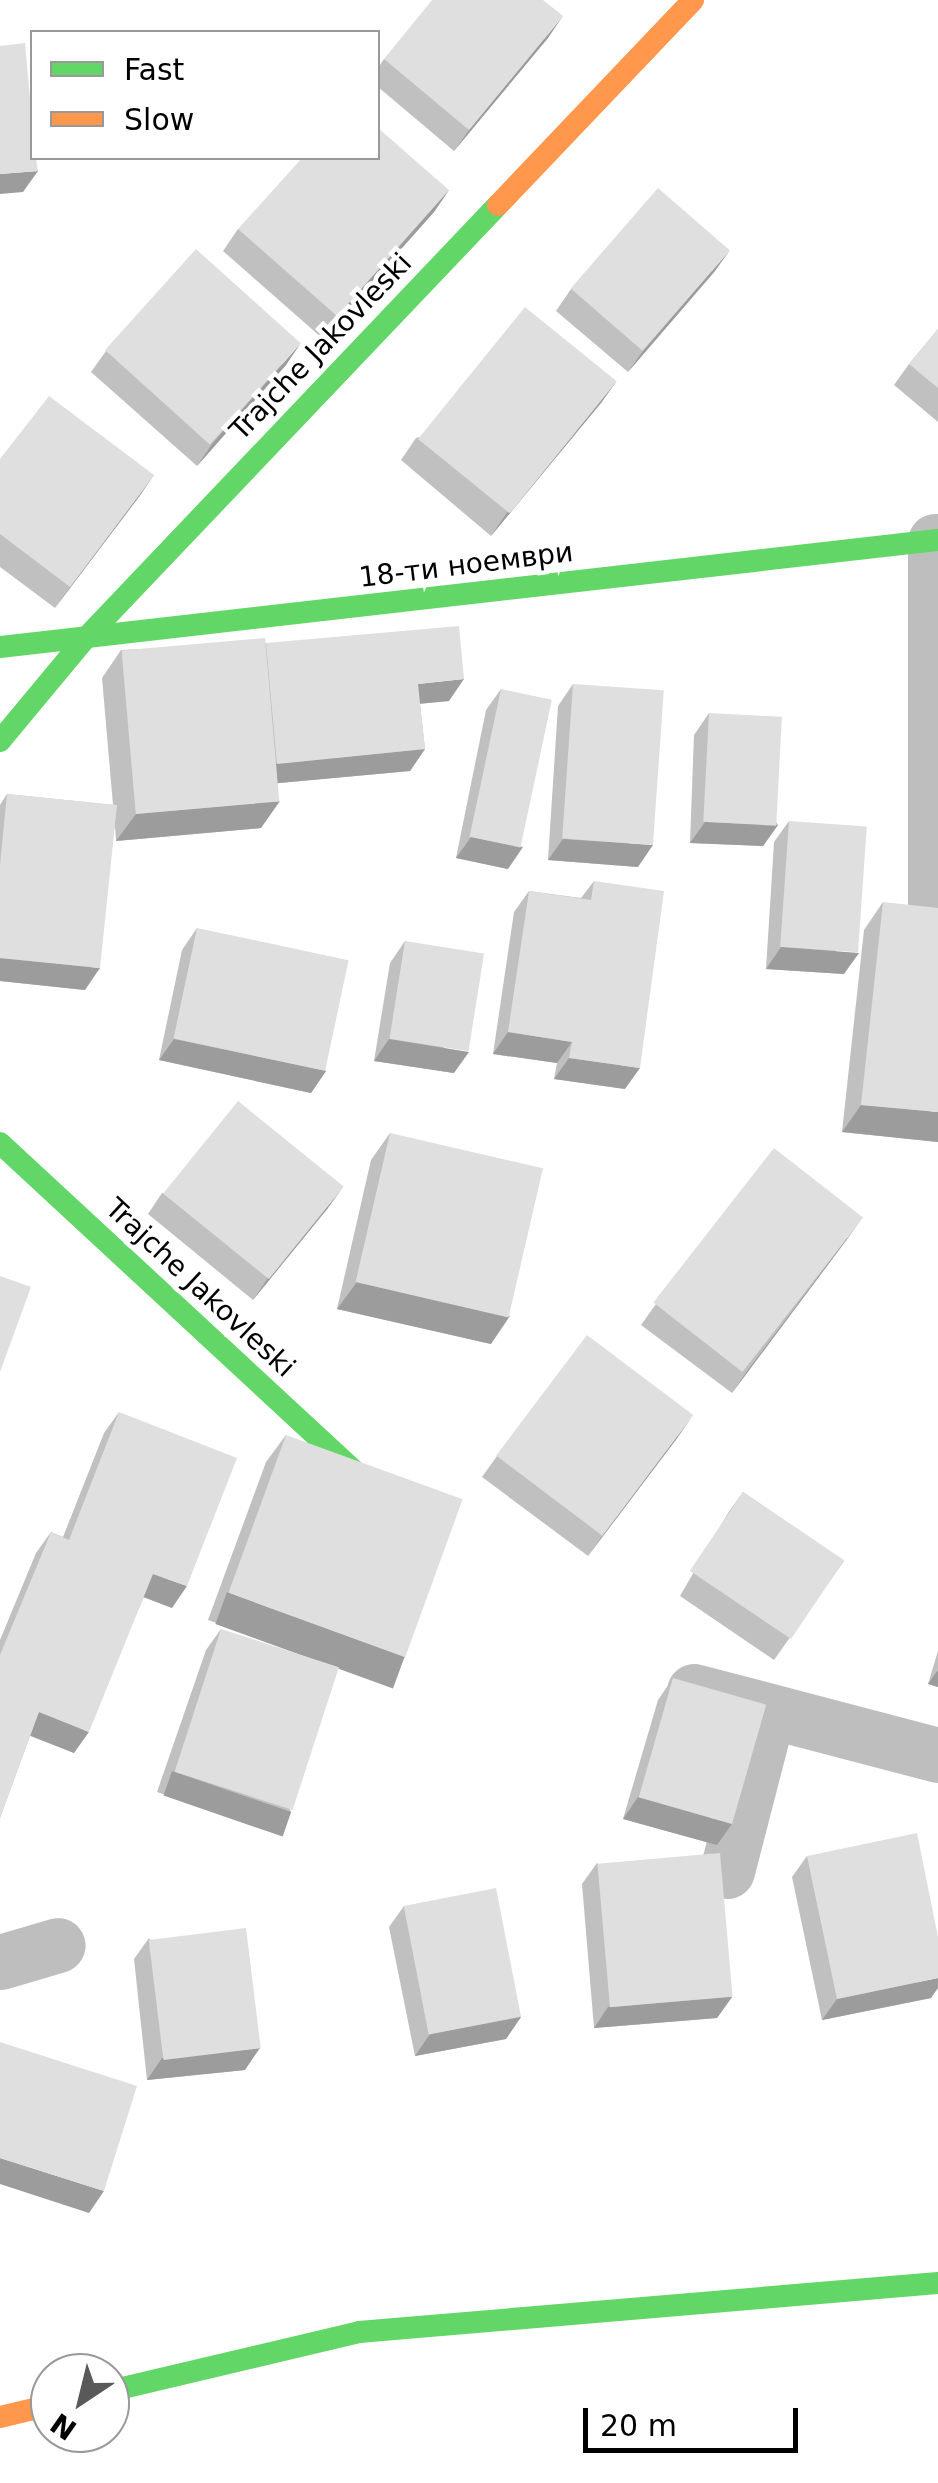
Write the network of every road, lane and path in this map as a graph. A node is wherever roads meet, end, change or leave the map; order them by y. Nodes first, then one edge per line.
1 (693, 0) edge
2 (937, 541) edge
3 (84, 640) junction
4 (0, 647) edge
5 (0, 741) edge
6 (935, 937) edge
7 (0, 1143) edge
8 (359, 1476) edge
9 (681, 1687) edge
10 (768, 1712) junction
11 (938, 1755) edge
12 (728, 1871) dead end
13 (58, 1945) dead end
14 (0, 1962) edge
15 (938, 2283) edge
16 (130, 2386) edge
17 (30, 2410) edge
18 (0, 2417) edge

1 - 3 street, Trajche Jakovleski
2 - 3 street, 18-ти ноември
2 - 6 street
3 - 4 street, 18-ти ноември
3 - 5 street, Trajche Jakovleski
7 - 8 street, Trajche Jakovleski
9 - 10 street
10 - 11 street
10 - 12 street
13 - 14 street
15 - 16 street
17 - 18 street

